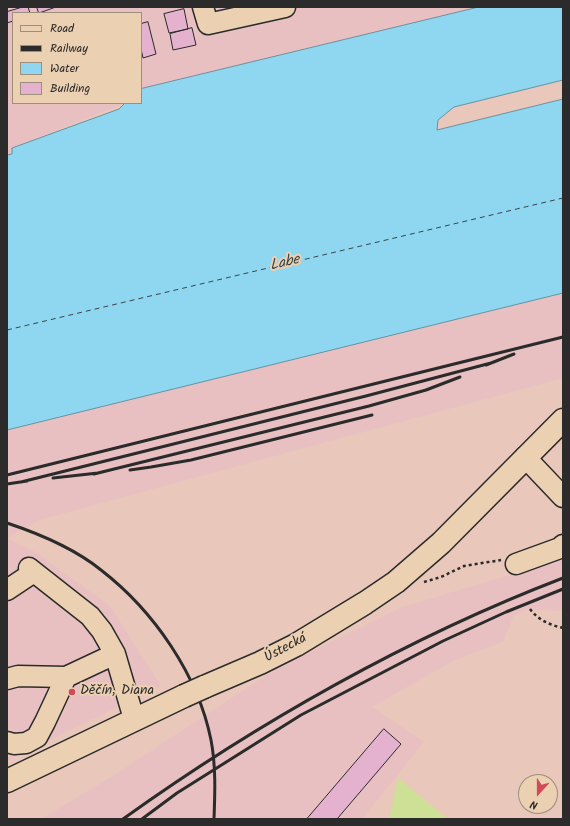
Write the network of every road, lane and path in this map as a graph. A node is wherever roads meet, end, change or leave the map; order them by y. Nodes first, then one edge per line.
1 (203, 7) edge
2 (285, 7) edge
3 (563, 420) edge
4 (525, 457) junction
5 (563, 497) edge
6 (563, 545) edge
7 (516, 564) joint
8 (421, 583) dead end
9 (7, 590) edge
10 (530, 609) dead end
11 (563, 628) edge
12 (115, 654) junction
13 (66, 676) junction
14 (7, 679) edge
15 (134, 719) junction
16 (7, 742) edge
17 (7, 780) edge

1 - 2 street
3 - 4 main road, Ústecká
4 - 5 street
4 - 15 main road, Ústecká, bridge
6 - 7 street
7 - 8 path
9 - 12 street
10 - 11 path
12 - 13 street
12 - 15 street
13 - 14 street
13 - 16 street
15 - 17 main road, Ústecká

